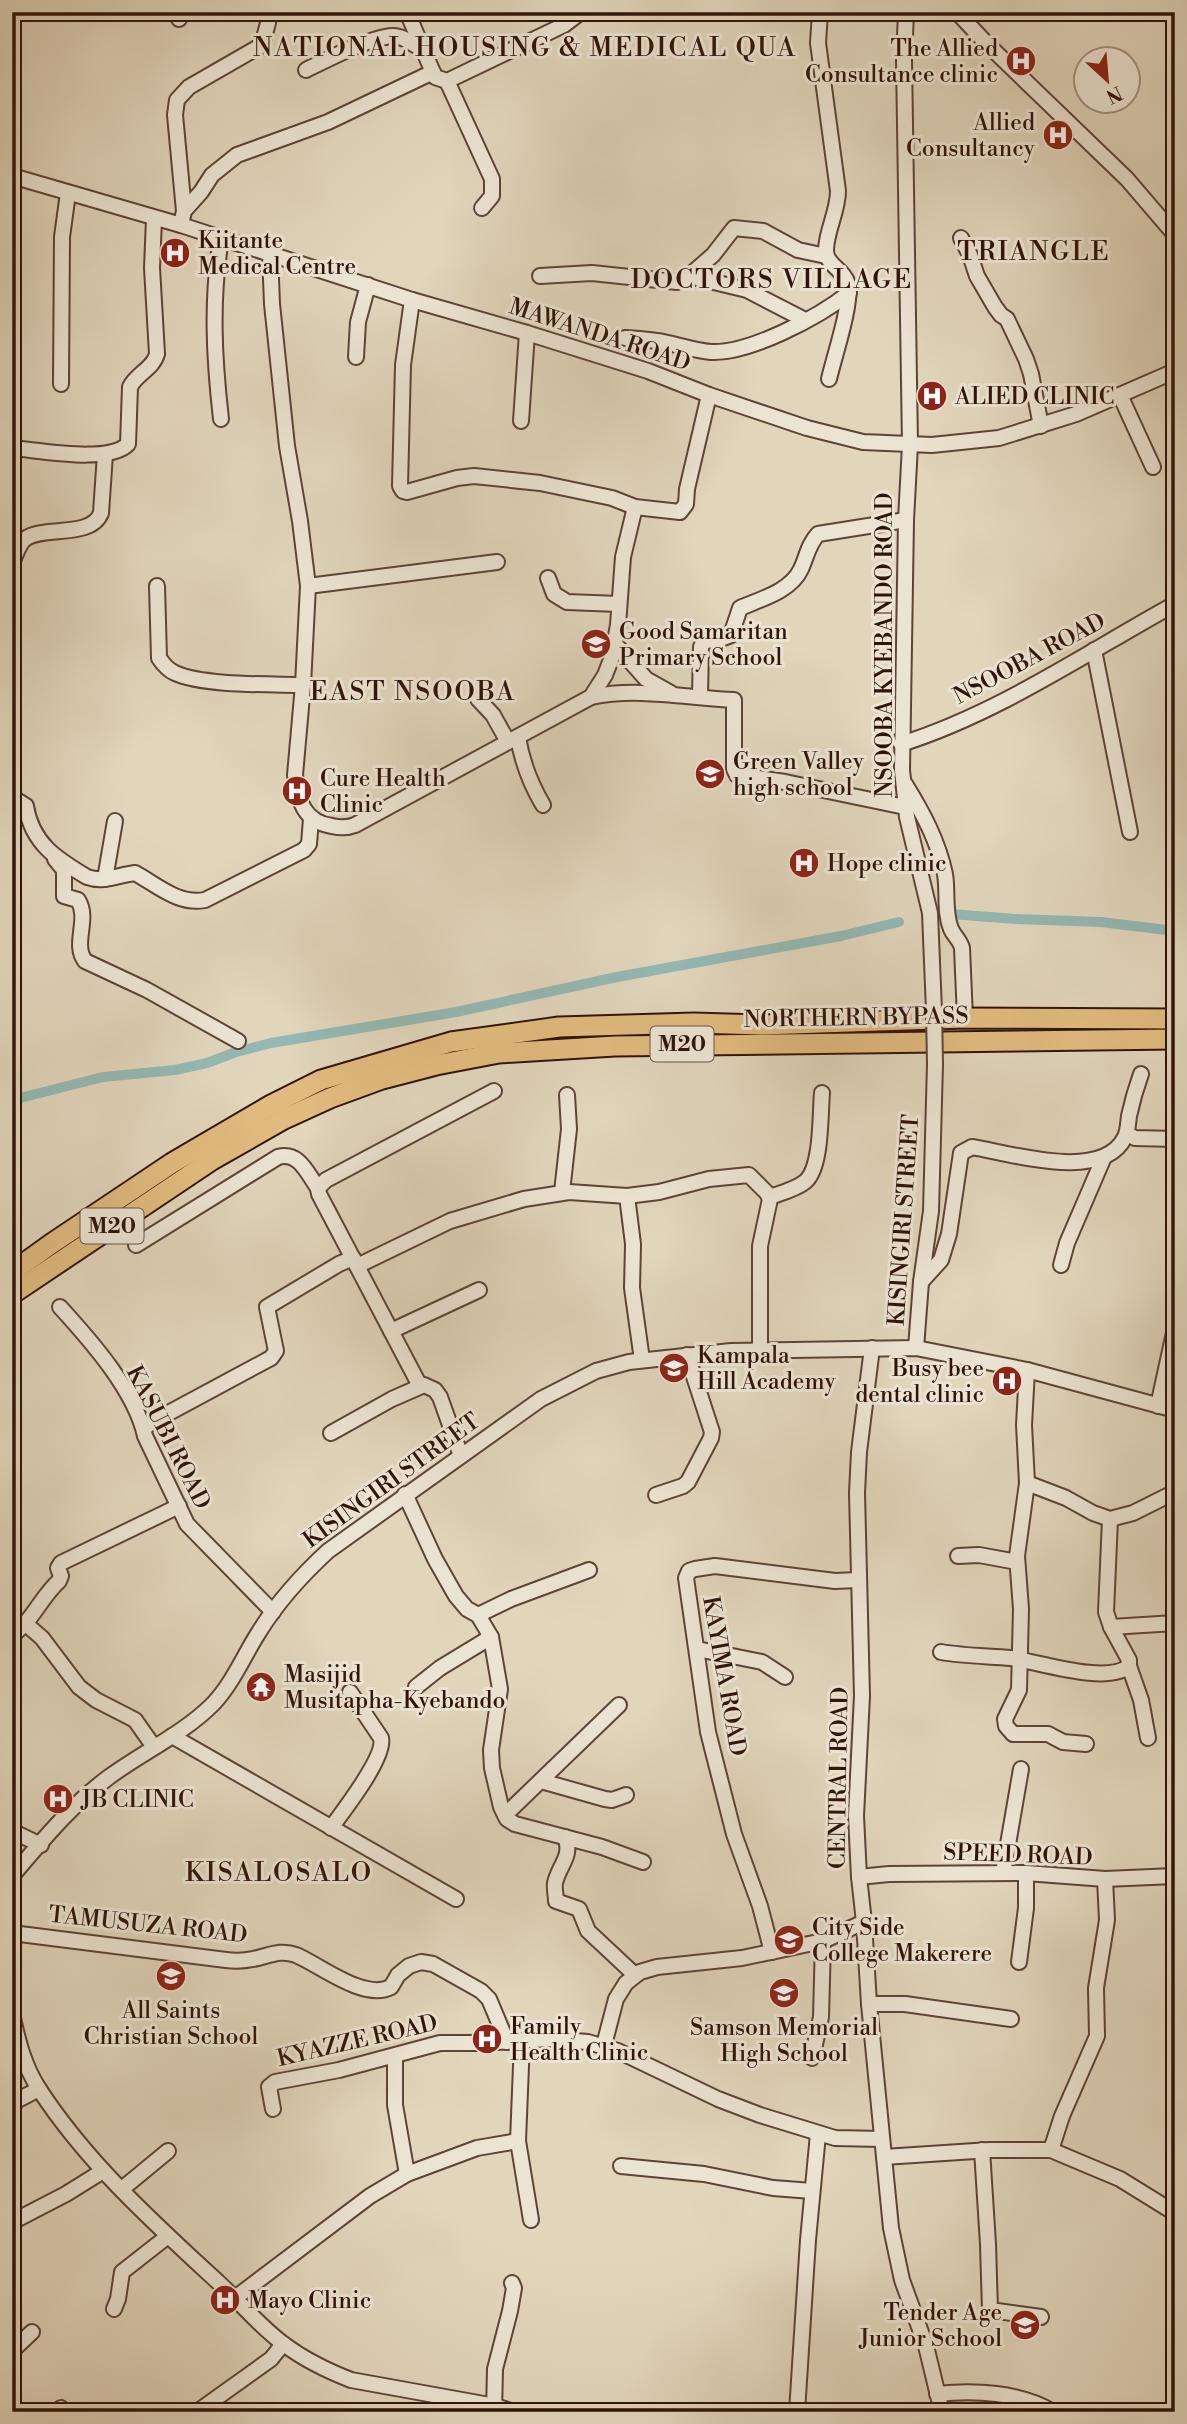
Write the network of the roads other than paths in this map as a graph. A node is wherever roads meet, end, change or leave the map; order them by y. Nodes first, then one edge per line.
1 (267, 12) edge
2 (407, 12) edge
3 (581, 12) edge
4 (820, 12) edge
5 (906, 12) edge
6 (957, 12) edge
7 (423, 50) junction
8 (306, 69) dead end
9 (433, 72) junction
10 (447, 81) junction
11 (12, 176) edge
12 (68, 192) junction
13 (482, 208) dead end
14 (182, 218) junction
15 (154, 219) junction
16 (1175, 235) edge
17 (961, 238) dead end
18 (221, 239) junction
19 (270, 253) junction
20 (826, 256) junction
21 (540, 276) dead end
22 (685, 279) junction
23 (368, 285) junction
24 (849, 293) junction
25 (412, 300) junction
26 (805, 320) junction
27 (527, 333) junction
28 (625, 338) dead end
29 (356, 357) dead end
30 (1175, 371) edge
31 (829, 379) dead end
32 (61, 384) dead end
33 (709, 395) junction
34 (1120, 395) junction
35 (221, 419) dead end
36 (521, 421) dead end
37 (1041, 426) junction
38 (910, 445) junction
39 (12, 448) edge
40 (105, 454) junction
41 (1153, 467) dead end
42 (635, 507) junction
43 (906, 520) junction
44 (497, 562) dead end
45 (12, 563) edge
46 (548, 578) dead end
47 (158, 586) dead end
48 (308, 586) junction
49 (619, 604) junction
50 (1175, 604) edge
51 (615, 644) junction
52 (1094, 650) junction
53 (303, 685) junction
54 (672, 694) junction
55 (700, 696) junction
56 (591, 697) junction
57 (478, 699) dead end
58 (513, 740) junction
59 (901, 744) junction
60 (902, 780) junction
61 (12, 802) edge
62 (543, 805) dead end
63 (905, 807) junction
64 (311, 819) junction
65 (115, 821) dead end
66 (1130, 832) dead end
67 (44, 848) junction
68 (105, 879) junction
69 (934, 1011) joint
70 (965, 1018) junction
71 (1175, 1019) edge
72 (1175, 1039) edge
73 (238, 1041) dead end
74 (1141, 1074) dead end
75 (494, 1091) dead end
76 (822, 1093) dead end
77 (567, 1095) dead end
78 (1127, 1134) junction
79 (1175, 1139) edge
80 (1104, 1157) junction
81 (318, 1188) junction
82 (562, 1192) junction
83 (627, 1196) junction
84 (770, 1198) junction
85 (136, 1245) dead end
86 (355, 1262) junction
87 (1061, 1265) dead end
88 (12, 1272) edge
89 (921, 1282) junction
90 (479, 1290) dead end
91 (12, 1294) edge
92 (60, 1307) dead end
93 (1175, 1328) edge
94 (391, 1331) junction
95 (872, 1348) junction
96 (916, 1348) junction
97 (760, 1350) junction
98 (687, 1354) junction
99 (642, 1360) junction
100 (1027, 1370) junction
101 (420, 1386) junction
102 (1158, 1406) junction
103 (1175, 1410) edge
104 (145, 1428) junction
105 (331, 1433) dead end
106 (461, 1456) junction
107 (1027, 1482) junction
108 (1175, 1492) edge
109 (405, 1494) junction
110 (656, 1495) dead end
111 (179, 1506) junction
112 (1110, 1519) junction
113 (958, 1556) dead end
114 (1017, 1562) junction
115 (589, 1570) dead end
116 (858, 1580) junction
117 (273, 1612) junction
118 (478, 1615) junction
119 (1175, 1623) edge
120 (26, 1624) junction
121 (1111, 1627) junction
122 (12, 1635) edge
123 (491, 1637) junction
124 (697, 1649) junction
125 (941, 1652) dead end
126 (1020, 1660) junction
127 (1129, 1667) junction
128 (785, 1677) dead end
129 (416, 1687) dead end
130 (350, 1692) dead end
131 (619, 1704) dead end
132 (172, 1736) junction
133 (1148, 1738) dead end
134 (1086, 1744) dead end
135 (154, 1747) junction
136 (1021, 1769) dead end
137 (541, 1781) junction
138 (626, 1795) dead end
139 (505, 1815) junction
140 (331, 1828) junction
141 (12, 1831) edge
142 (565, 1837) junction
143 (41, 1845) junction
144 (643, 1862) dead end
145 (1003, 1873) junction
146 (1026, 1873) junction
147 (12, 1876) edge
148 (1175, 1876) edge
149 (859, 1877) junction
150 (1105, 1879) junction
151 (456, 1899) dead end
152 (864, 1922) junction
153 (12, 1933) edge
154 (823, 1941) junction
155 (772, 1952) junction
156 (1019, 1962) dead end
157 (635, 1975) junction
158 (869, 2004) junction
159 (12, 2014) edge
160 (1011, 2019) dead end
161 (514, 2042) junction
162 (604, 2045) junction
163 (395, 2056) junction
164 (811, 2058) dead end
165 (39, 2089) junction
166 (12, 2103) edge
167 (273, 2109) dead end
168 (818, 2134) junction
169 (882, 2139) junction
170 (518, 2141) junction
171 (982, 2150) junction
172 (1051, 2150) junction
173 (168, 2151) dead end
174 (884, 2157) junction
175 (621, 2166) dead end
176 (103, 2171) junction
177 (407, 2174) junction
178 (122, 2189) junction
179 (812, 2192) junction
180 (1175, 2213) edge
181 (531, 2220) dead end
182 (12, 2222) edge
183 (169, 2236) junction
184 (512, 2283) dead end
185 (235, 2298) junction
186 (114, 2309) dead end
187 (1041, 2317) dead end
188 (32, 2332) dead end
189 (283, 2344) junction
190 (12, 2351) edge
191 (937, 2394) junction
192 (494, 2409) edge
193 (197, 2412) edge
194 (514, 2412) edge
195 (797, 2412) edge
196 (942, 2412) edge
197 (1053, 2412) edge

1 - 14 street
2 - 7 street
3 - 10 street
4 - 20 street
5 - 38 street, NSOOBA KYEBANDO ROAD
6 - 16 street
7 - 8 street
7 - 9 street
9 - 10 street
9 - 14 street
10 - 13 street
11 - 12 street, MAWANDA ROAD
12 - 15 street, MAWANDA ROAD
12 - 32 street
14 - 15 street, MAWANDA ROAD
14 - 18 street, MAWANDA ROAD
15 - 40 street
17 - 37 street
18 - 19 street, MAWANDA ROAD
18 - 35 street
19 - 23 street, MAWANDA ROAD
19 - 48 street
20 - 22 street
20 - 24 street
21 - 22 street
22 - 26 street
23 - 25 street, MAWANDA ROAD
23 - 29 street
24 - 26 street
24 - 31 street
25 - 27 street, MAWANDA ROAD
25 - 42 street
26 - 28 street
27 - 33 street, MAWANDA ROAD
27 - 36 street
30 - 34 street, MAWANDA ROAD
33 - 38 street, MAWANDA ROAD
33 - 42 street
34 - 37 street, MAWANDA ROAD
34 - 41 street
37 - 38 street, MAWANDA ROAD
38 - 43 street, NSOOBA KYEBANDO ROAD
39 - 40 street
40 - 45 street
42 - 49 street
43 - 55 street
43 - 59 street, NSOOBA KYEBANDO ROAD
44 - 48 street
46 - 49 street
47 - 53 street
48 - 53 street
49 - 51 street
50 - 52 street, NSOOBA ROAD
51 - 54 street
51 - 56 street
52 - 59 street, NSOOBA ROAD
52 - 66 street
53 - 64 street
54 - 55 street
54 - 56 street
55 - 63 street
56 - 58 street
57 - 58 street
58 - 62 street
58 - 64 street
59 - 60 street, NSOOBA KYEBANDO ROAD
60 - 63 street, NSOOBA KYEBANDO ROAD
60 - 70 street
61 - 67 street
63 - 69 street, NSOOBA KYEBANDO ROAD
64 - 68 street
65 - 68 street
67 - 68 street
67 - 73 street
69 - 89 street, KISINGIRI STREET, bridge
70 - 71 highway, NORTHERN BYPASS / M20
70 - 88 highway, NORTHERN BYPASS / M20
72 - 91 highway, NORTHERN BYPASS / M20
74 - 78 street
75 - 81 street
76 - 84 street
77 - 82 street
78 - 79 street
78 - 80 street
80 - 87 street
80 - 89 street
81 - 85 street
81 - 86 street
82 - 83 street
82 - 86 street
83 - 84 street
83 - 99 street
84 - 97 street
86 - 94 street
86 - 104 street
89 - 96 street, KISINGIRI STREET
90 - 94 street
92 - 104 street, KASUBI ROAD
93 - 102 street
94 - 101 street
95 - 96 street, KISINGIRI STREET
95 - 97 street, KISINGIRI STREET
95 - 116 street, CENTRAL ROAD
96 - 100 street, KISINGIRI STREET
97 - 98 street, KISINGIRI STREET
98 - 99 street, KISINGIRI STREET
98 - 110 street
99 - 106 street, KISINGIRI STREET
100 - 102 street, KISINGIRI STREET
100 - 107 street
101 - 105 street
101 - 106 street
102 - 103 street, KISINGIRI STREET
104 - 111 street, KASUBI ROAD
106 - 109 street, KISINGIRI STREET
107 - 112 street
107 - 114 street
108 - 112 street
109 - 117 street, KISINGIRI STREET
109 - 118 street
111 - 117 street, KASUBI ROAD
111 - 120 street
112 - 121 street
113 - 114 street
114 - 126 street
115 - 118 street
116 - 124 street, KAYIMA ROAD
116 - 149 street, CENTRAL ROAD
117 - 132 street, KISINGIRI STREET
118 - 123 street
119 - 121 street
120 - 122 street
120 - 135 street
121 - 127 street
123 - 129 street
123 - 139 street
124 - 128 street
124 - 155 street, KAYIMA ROAD
125 - 126 street
126 - 127 street
126 - 134 street
127 - 133 street
130 - 140 street
131 - 137 street
132 - 135 street, KISINGIRI STREET
132 - 140 street
135 - 143 street, KISINGIRI STREET
136 - 145 street
137 - 138 street
137 - 139 street
139 - 142 street
140 - 151 street
141 - 143 street
142 - 144 street
142 - 157 street
143 - 147 street, KISINGIRI STREET
145 - 146 street, SPEED ROAD
145 - 149 street, SPEED ROAD
146 - 150 street, SPEED ROAD
146 - 156 street
148 - 150 street, SPEED ROAD
149 - 152 street, CENTRAL ROAD
150 - 172 street
152 - 154 street
152 - 158 street, CENTRAL ROAD
153 - 161 street, TAMUSUZA ROAD
154 - 155 street
154 - 164 street
155 - 157 street
157 - 162 street
158 - 160 street
158 - 169 street, CENTRAL ROAD
159 - 165 street
161 - 162 street, KYAZZE ROAD
161 - 163 street, KYAZZE ROAD
161 - 170 street
162 - 168 street, KYAZZE ROAD
163 - 167 street, KYAZZE ROAD
163 - 177 street
165 - 166 street
165 - 176 street
168 - 169 street, KYAZZE ROAD
168 - 179 street
169 - 174 street, CENTRAL ROAD
170 - 177 street
170 - 181 street
171 - 172 street
171 - 174 street
171 - 187 street
172 - 180 street
173 - 178 street
174 - 191 street, CENTRAL ROAD
175 - 179 street
176 - 178 street
176 - 182 street
177 - 185 street
178 - 183 street
179 - 195 street
183 - 185 street
183 - 186 street
184 - 192 street
185 - 189 street
188 - 190 street
189 - 192 street
189 - 193 street
191 - 196 street, CENTRAL ROAD
191 - 197 street
192 - 194 street

